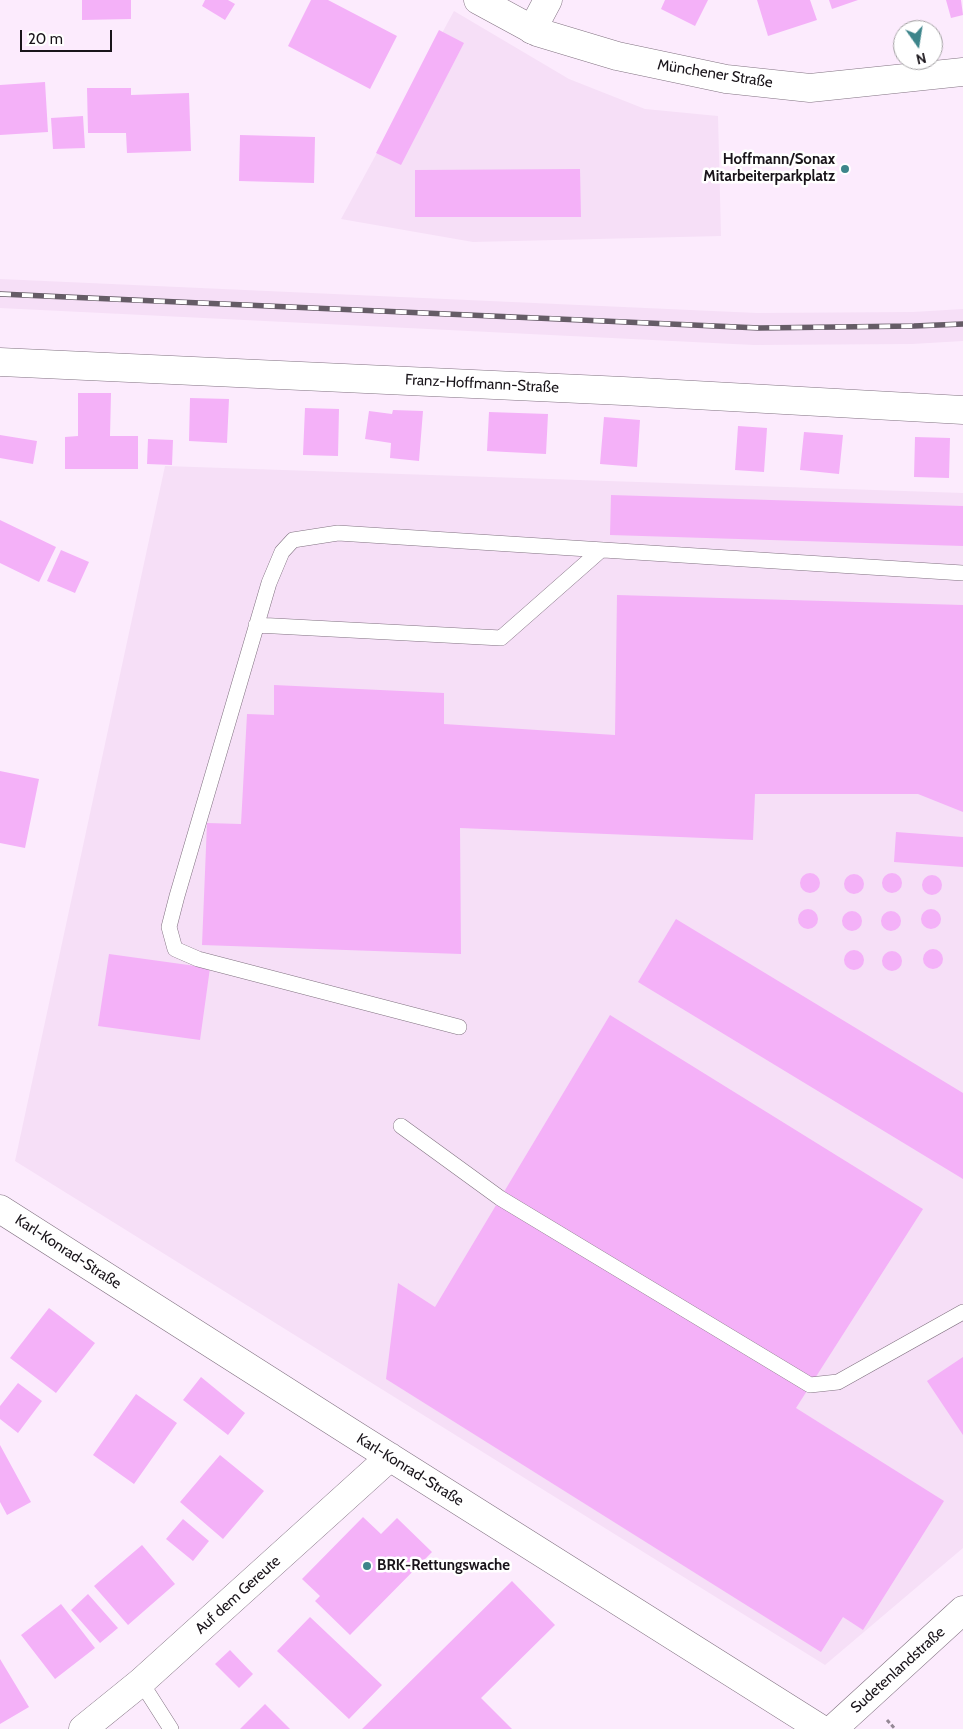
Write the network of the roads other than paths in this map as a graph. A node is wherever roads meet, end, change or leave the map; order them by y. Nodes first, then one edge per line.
1 (478, 0) edge
2 (548, 0) edge
3 (532, 30) junction
4 (963, 72) edge
5 (0, 362) edge
6 (963, 410) edge
7 (601, 550) junction
8 (963, 573) edge
9 (256, 625) junction
10 (459, 1027) dead end
11 (401, 1126) dead end
12 (0, 1209) edge
13 (963, 1312) edge
14 (390, 1457) junction
15 (963, 1610) edge
16 (141, 1682) junction
17 (83, 1729) edge
18 (171, 1729) edge
19 (821, 1729) edge
20 (833, 1729) edge

1 - 3 street, Münchener Straße
2 - 3 street
3 - 4 street, Münchener Straße
5 - 6 street, Franz-Hoffmann-Straße
7 - 8 lane
7 - 9 lane
7 - 9 lane
9 - 10 lane
11 - 13 lane
12 - 14 street, Karl-Konrad-Straße
14 - 16 street, Auf dem Gereute
14 - 19 street, Karl-Konrad-Straße
15 - 20 street, Sudetenlandstraße
16 - 17 street, Auf dem Gereute
16 - 18 lane

